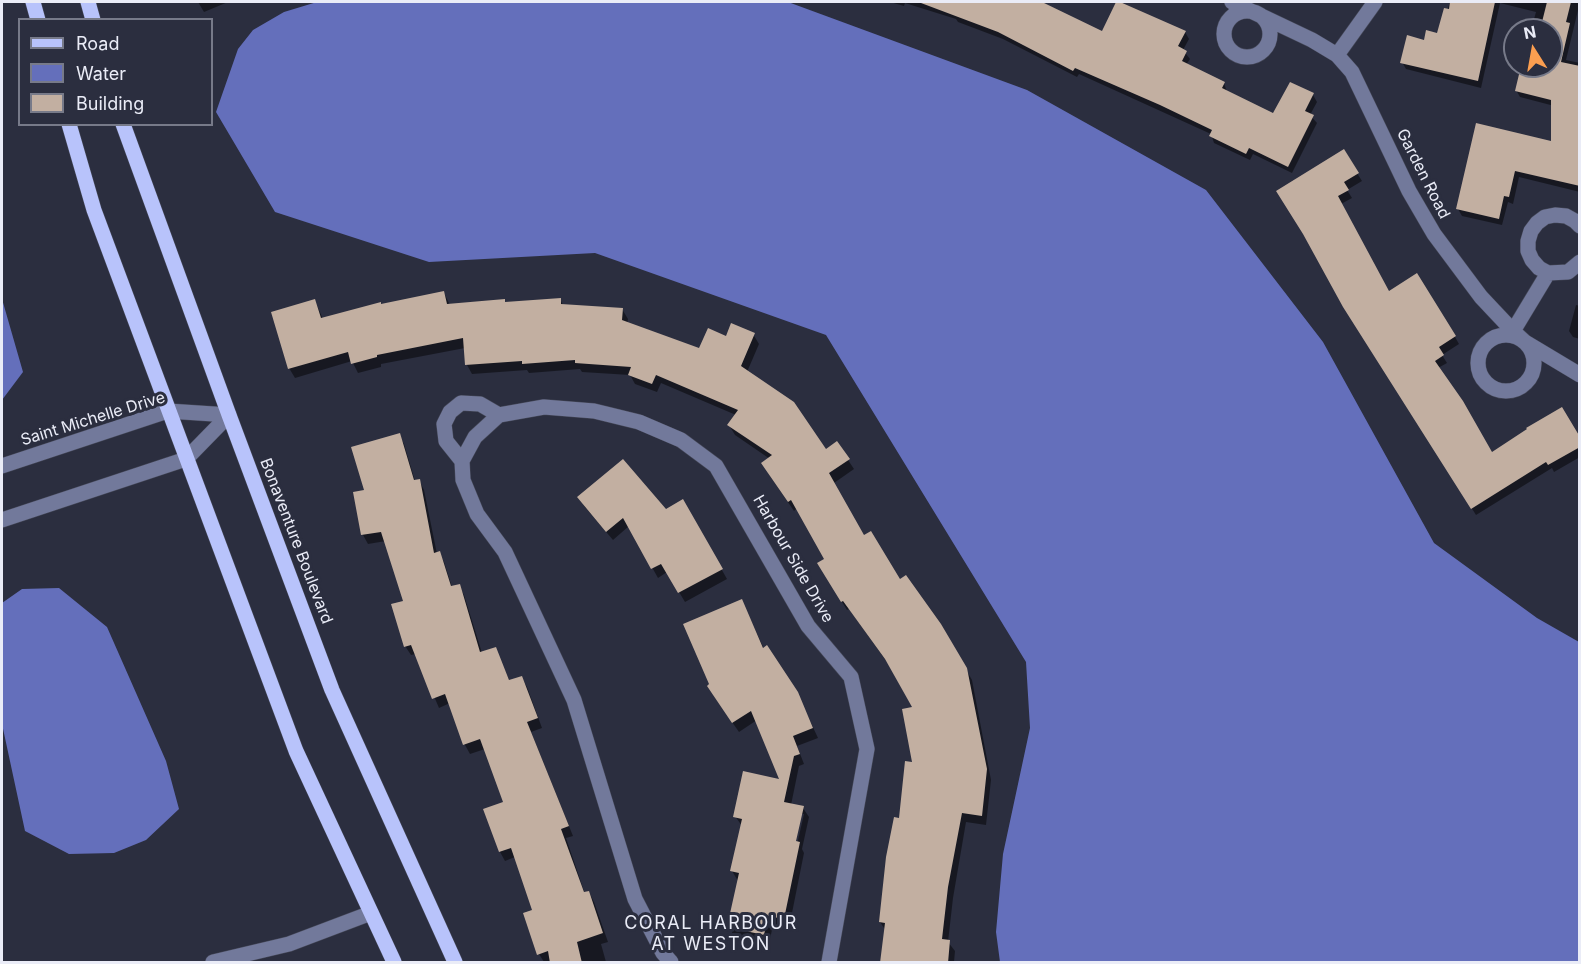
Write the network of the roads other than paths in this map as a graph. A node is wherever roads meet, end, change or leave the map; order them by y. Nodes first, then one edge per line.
1 (33, 2) edge
2 (88, 2) edge
3 (1232, 2) edge
4 (1376, 2) edge
5 (37, 18) edge
6 (92, 18) edge
7 (1337, 55) junction
8 (70, 126) edge
9 (124, 126) edge
10 (1580, 226) edge
11 (1580, 262) edge
12 (1548, 273) junction
13 (1513, 331) junction
14 (1580, 375) edge
15 (168, 411) junction
16 (229, 415) junction
17 (499, 415) junction
18 (186, 459) junction
19 (462, 462) junction
20 (2, 466) edge
21 (2, 520) edge
22 (370, 913) junction
23 (260, 957) edge
24 (213, 963) edge
25 (394, 963) edge
26 (455, 963) edge
27 (671, 963) edge
28 (829, 963) edge

1 - 5 main road
2 - 6 main road
3 - 7 street, Garden Road
4 - 7 street
7 - 13 street, Garden Road
8 - 15 main road
9 - 16 main road, Bonaventure Boulevard
10 - 12 street
11 - 12 street
12 - 13 street
13 - 14 street, Garden Road
15 - 16 street, Saint Michelle Drive
15 - 18 main road
15 - 20 street, Saint Michelle Drive
16 - 18 street
16 - 26 main road, Bonaventure Boulevard
17 - 19 street
17 - 19 street
17 - 28 street, Harbour Side Drive
18 - 21 street
18 - 22 main road
19 - 27 street
22 - 23 street
22 - 25 main road
23 - 24 street

